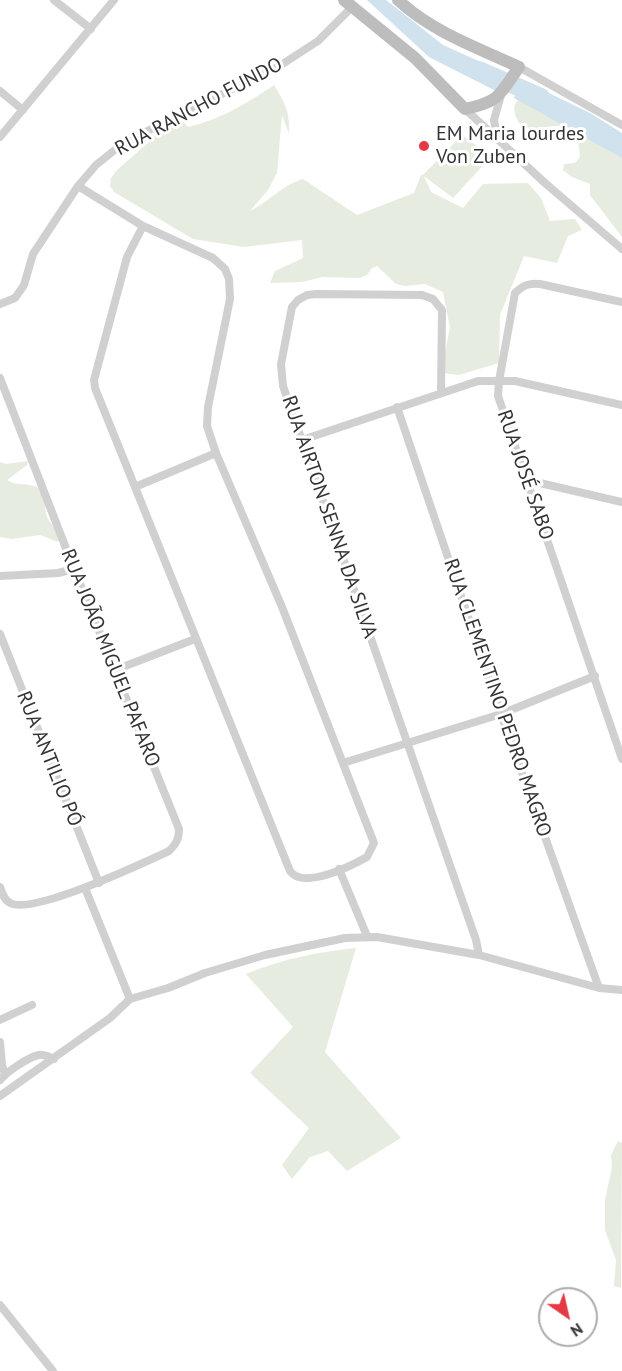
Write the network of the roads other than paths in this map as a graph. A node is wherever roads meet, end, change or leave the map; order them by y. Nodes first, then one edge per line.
1 (54, 0) edge
2 (114, 0) edge
3 (398, 0) edge
4 (348, 4) edge
5 (91, 29) junction
6 (516, 72) junction
7 (0, 91) edge
8 (501, 95) junction
9 (465, 109) junction
10 (23, 110) junction
11 (622, 125) edge
12 (0, 137) edge
13 (497, 137) junction
14 (78, 186) junction
15 (143, 226) junction
16 (622, 249) edge
17 (622, 302) edge
18 (0, 304) edge
19 (0, 378) edge
20 (499, 381) junction
21 (441, 392) junction
22 (622, 405) edge
23 (397, 407) junction
24 (302, 440) junction
25 (216, 453) junction
26 (527, 480) junction
27 (135, 487) junction
28 (622, 502) edge
29 (74, 569) junction
30 (0, 576) edge
31 (0, 634) edge
32 (195, 639) junction
33 (115, 670) junction
34 (595, 676) junction
35 (501, 714) junction
36 (408, 743) junction
37 (622, 759) edge
38 (343, 763) junction
39 (339, 869) junction
40 (99, 883) junction
41 (0, 887) edge
42 (85, 888) junction
43 (367, 936) junction
44 (479, 955) junction
45 (599, 988) junction
46 (622, 990) edge
47 (130, 999) junction
48 (32, 1005) dead end
49 (0, 1020) edge
50 (0, 1042) edge
51 (54, 1059) junction
52 (3, 1077) edge
53 (0, 1096) edge
54 (0, 1305) edge
55 (53, 1371) edge

1 - 5 street
2 - 5 street
3 - 6 street
4 - 9 street
4 - 14 street, RUA RANCHO FUNDO
5 - 10 street
6 - 8 street
6 - 11 street
7 - 10 street
8 - 9 street
8 - 13 street
9 - 13 street
10 - 12 street
13 - 16 street
14 - 15 street
14 - 18 street, RUA RANCHO FUNDO
15 - 25 street
15 - 27 street
17 - 20 street, RUA JOSÉ SABO
19 - 29 street, RUA JOÃO MIGUEL PAFARO
20 - 21 street
20 - 22 street
20 - 26 street, RUA JOSÉ SABO
21 - 23 street
21 - 24 street, RUA AIRTON SENNA DA SILVA
23 - 24 street
23 - 35 street, RUA CLEMENTINO PEDRO MAGRO
24 - 36 street, RUA AIRTON SENNA DA SILVA
25 - 27 street
25 - 38 street
26 - 28 street
26 - 34 street, RUA JOSÉ SABO
27 - 32 street
29 - 30 street
29 - 33 street, RUA JOÃO MIGUEL PAFARO
31 - 40 street, RUA ANTILIO PÓ
32 - 33 street
32 - 39 street
33 - 40 street, RUA JOÃO MIGUEL PAFARO
34 - 35 street
34 - 37 street, RUA JOSÉ SABO
35 - 36 street
35 - 45 street, RUA CLEMENTINO PEDRO MAGRO
36 - 38 street
36 - 44 street, RUA AIRTON SENNA DA SILVA
38 - 39 street
39 - 43 street
40 - 42 street, RUA JOÃO MIGUEL PAFARO
41 - 42 street, RUA JOÃO MIGUEL PAFARO
42 - 47 street
43 - 44 street
43 - 47 street
44 - 45 street
45 - 46 street
47 - 51 street
48 - 49 street
50 - 52 street
51 - 52 street
51 - 53 street
54 - 55 street

